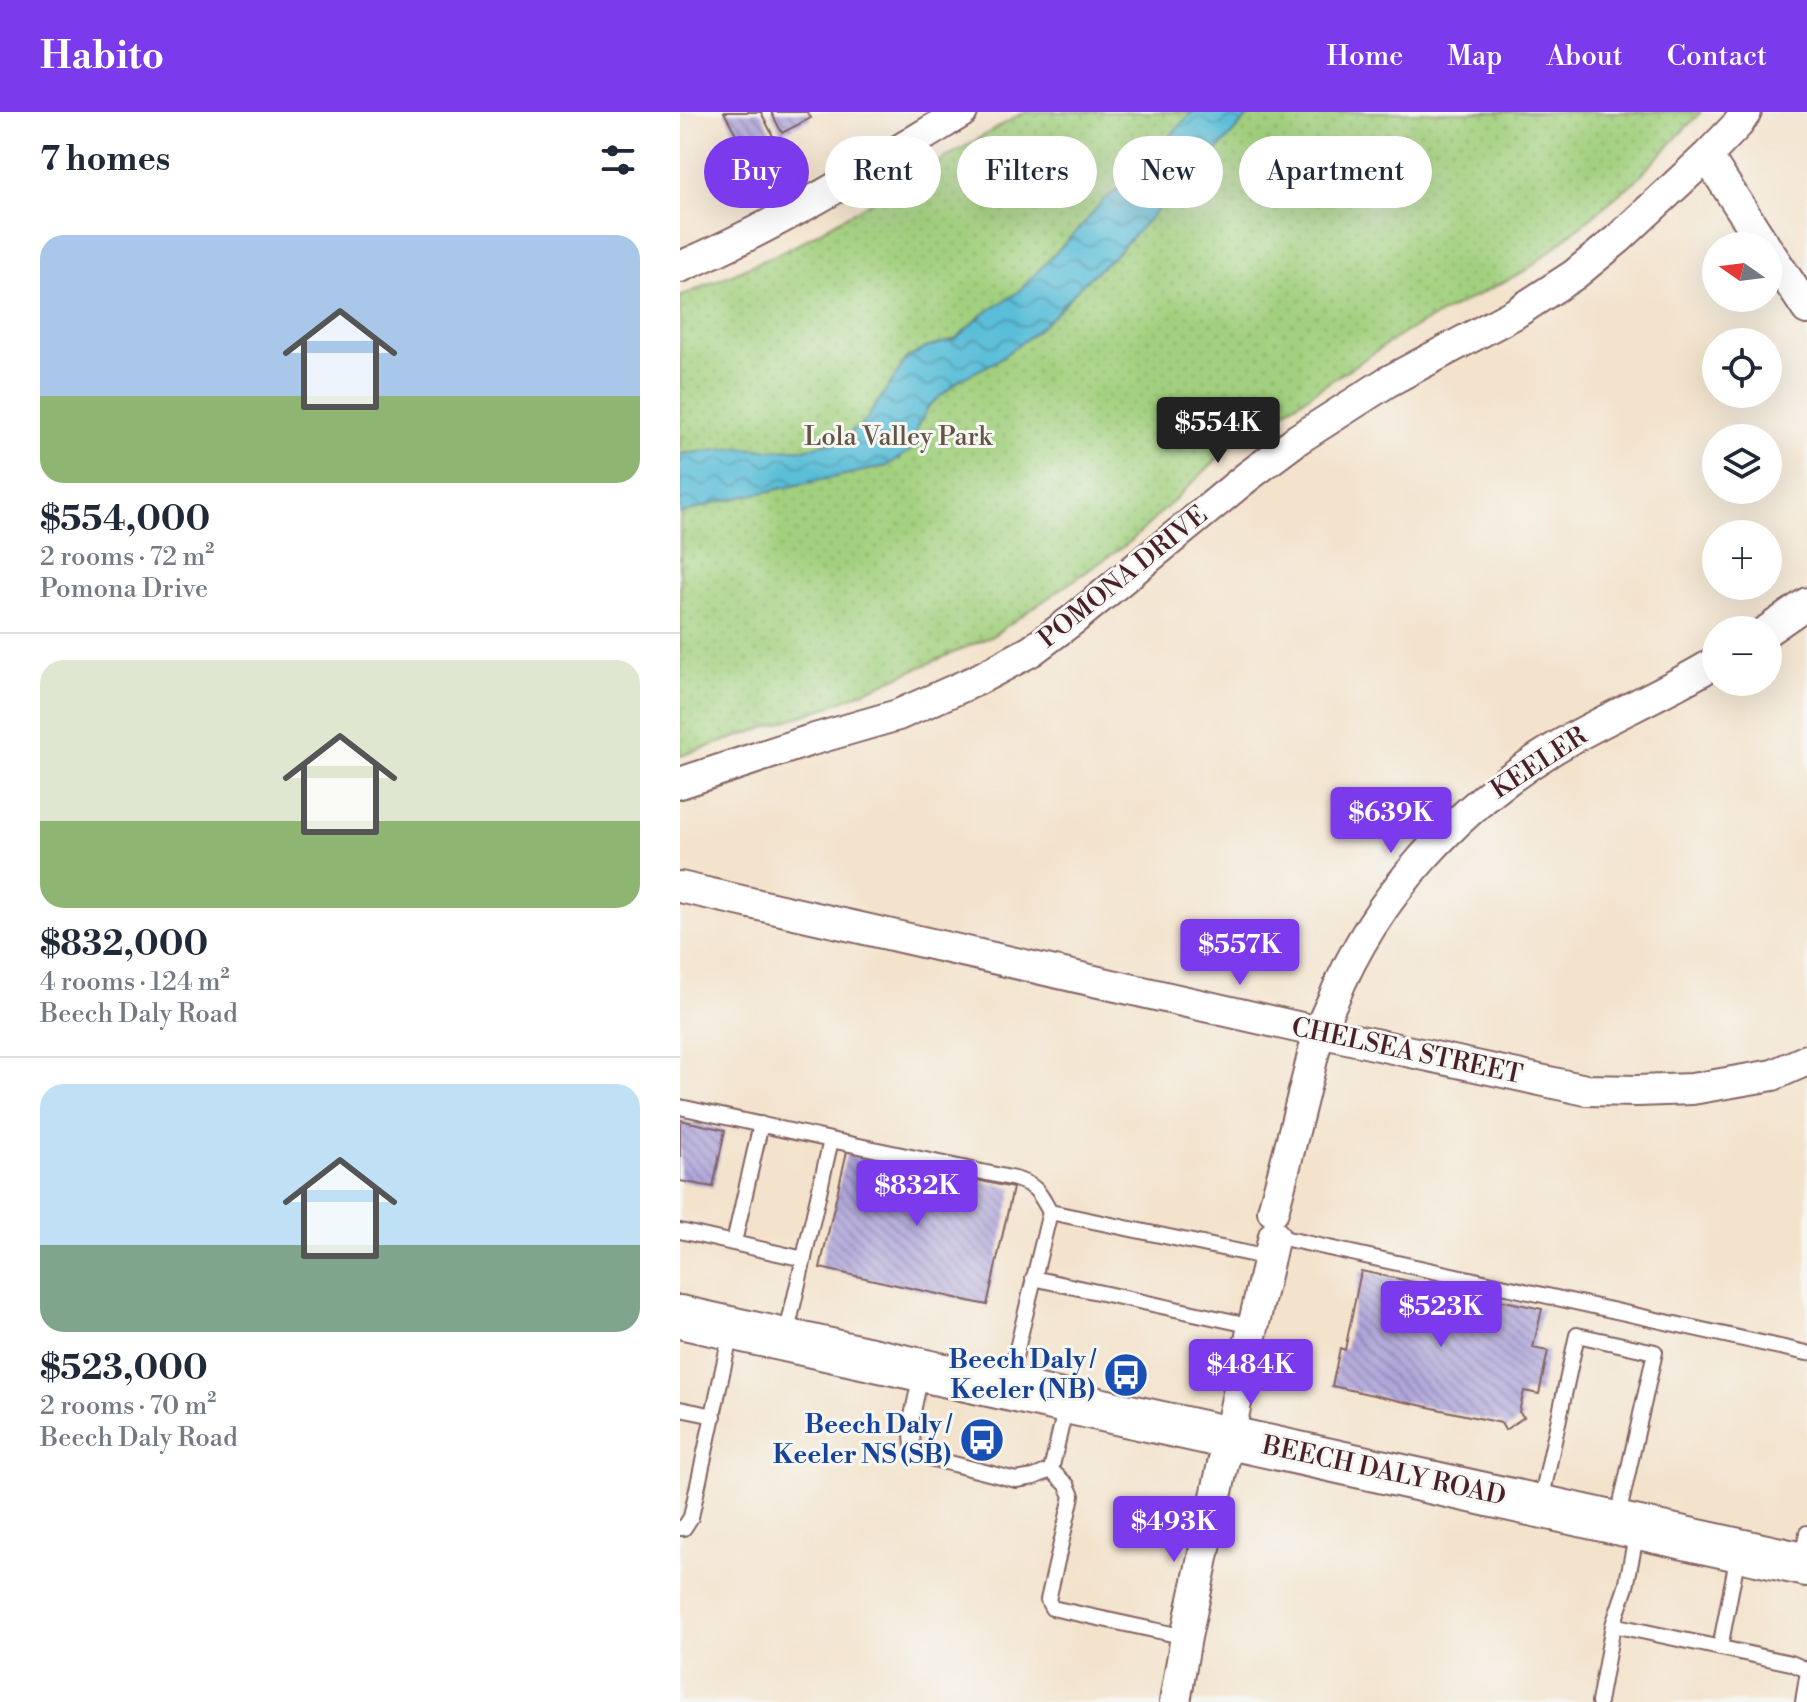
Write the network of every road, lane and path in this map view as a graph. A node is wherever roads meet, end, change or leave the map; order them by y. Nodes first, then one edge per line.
1 (962, 112) edge
2 (1746, 112) edge
3 (1707, 156) junction
4 (1757, 232) edge
5 (680, 267) edge
6 (1782, 271) edge
7 (1807, 309) edge
8 (1807, 603) edge
9 (1782, 620) edge
10 (1702, 670) edge
11 (680, 783) edge
12 (680, 887) edge
13 (1319, 1032) junction
14 (1807, 1060) edge
15 (680, 1107) edge
16 (761, 1124) junction
17 (831, 1140) junction
18 (1050, 1212) junction
19 (680, 1231) edge
20 (1272, 1235) junction
21 (734, 1242) junction
22 (804, 1259) junction
23 (1033, 1278) junction
24 (680, 1317) edge
25 (1253, 1326) junction
26 (732, 1328) junction
27 (785, 1340) junction
28 (1807, 1353) edge
29 (922, 1370) junction
30 (1008, 1388) junction
31 (1067, 1401) junction
32 (680, 1409) edge
33 (714, 1416) junction
34 (1230, 1437) junction
35 (1051, 1470) junction
36 (1541, 1505) junction
37 (1628, 1524) junction
38 (680, 1528) edge
39 (1739, 1549) junction
40 (1805, 1554) edge
41 (1613, 1625) junction
42 (1186, 1637) junction
43 (1720, 1648) junction
44 (1807, 1670) edge
45 (1807, 1677) edge
46 (1175, 1702) edge
47 (1599, 1702) edge
48 (1803, 1702) edge

1 - 5 street
2 - 3 street, POMONA DRIVE
3 - 4 street
3 - 11 street, POMONA DRIVE
6 - 7 street
8 - 9 street
10 - 13 street, KEELER
12 - 13 street, CHELSEA STREET
13 - 14 street, CHELSEA STREET
13 - 20 street, KEELER
15 - 16 lane
16 - 17 lane
16 - 21 lane
17 - 18 lane
17 - 22 lane
18 - 20 lane
18 - 23 lane
19 - 21 lane
20 - 25 street, KEELER
20 - 28 lane
21 - 22 lane
22 - 27 lane
23 - 25 lane
23 - 30 lane
24 - 26 main road, BEECH DALY ROAD
25 - 34 street, KEELER
26 - 27 main road, BEECH DALY ROAD
26 - 33 lane
27 - 29 main road, BEECH DALY ROAD
29 - 30 main road, BEECH DALY ROAD
29 - 35 lane
30 - 31 main road, BEECH DALY ROAD
31 - 34 main road, BEECH DALY ROAD
31 - 35 lane
32 - 33 lane
33 - 38 lane
34 - 36 main road, BEECH DALY ROAD
34 - 42 street, KEELER
35 - 42 lane
36 - 37 main road, BEECH DALY ROAD
36 - 37 lane
37 - 39 main road, BEECH DALY ROAD
37 - 41 lane
39 - 40 main road, BEECH DALY ROAD
39 - 43 lane
41 - 43 lane
41 - 47 lane
42 - 46 street, KEELER
43 - 44 lane
45 - 48 lane

